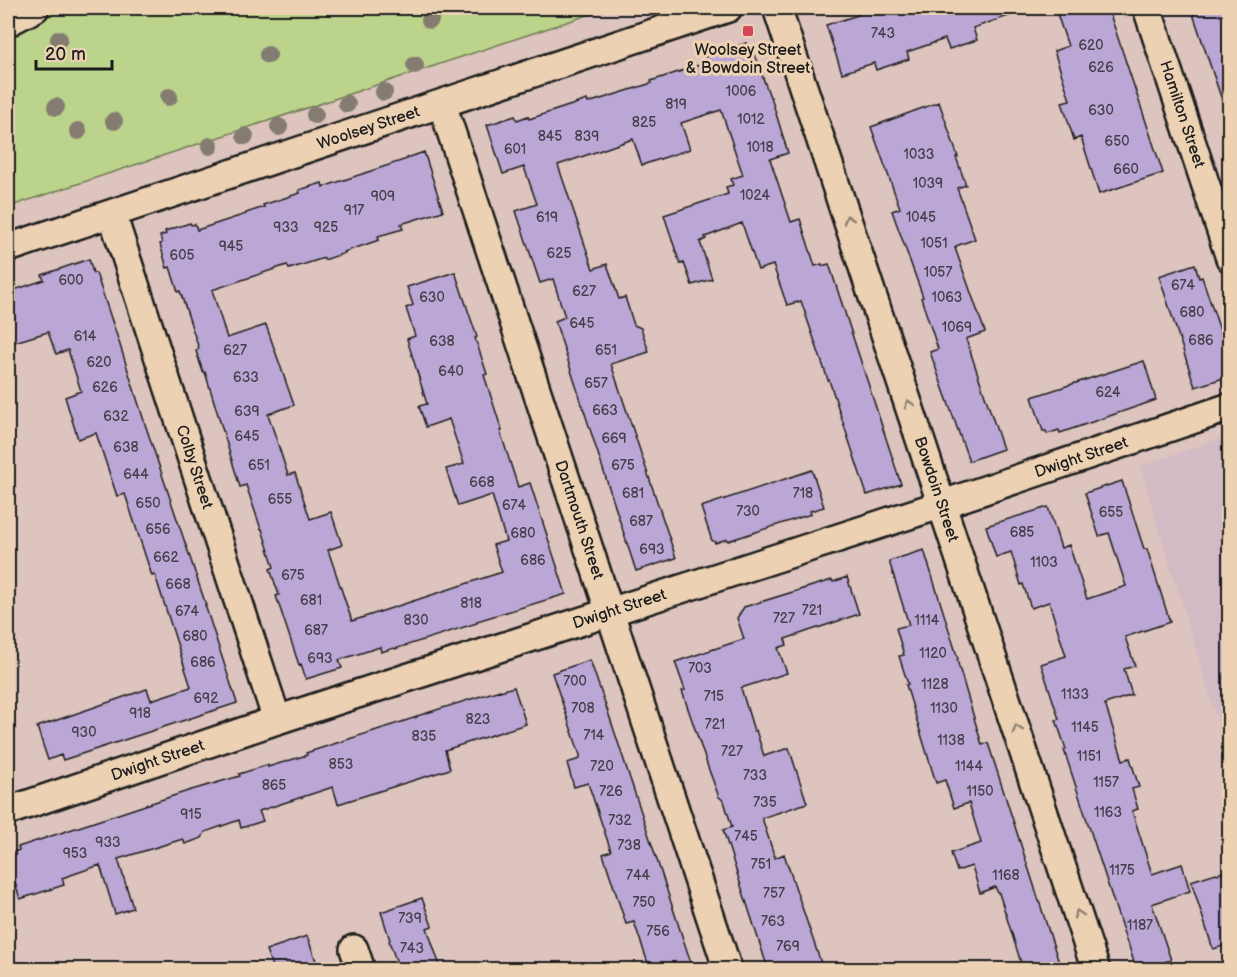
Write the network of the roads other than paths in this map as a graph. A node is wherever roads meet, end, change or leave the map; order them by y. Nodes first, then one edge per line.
1 (35, 8) edge
2 (728, 8) edge
3 (777, 8) edge
4 (1147, 8) edge
5 (8, 22) edge
6 (442, 104) junction
7 (112, 214) junction
8 (8, 248) edge
9 (1230, 258) edge
10 (1230, 407) edge
11 (943, 504) junction
12 (609, 611) junction
13 (277, 720) junction
14 (8, 812) edge
15 (728, 969) edge
16 (1096, 969) edge

1 - 5 street
2 - 6 street, Woolsey Street
11 -> 3 street, Bowdoin Street
4 - 9 street, Hamilton Street
6 - 7 street, Woolsey Street
6 - 12 street, Dartmouth Street
7 - 8 street, Woolsey Street
7 - 13 street, Colby Street
10 - 11 street, Dwight Street
11 - 12 street, Dwight Street
16 -> 11 street, Bowdoin Street
12 - 13 street, Dwight Street
12 - 15 street, Dartmouth Street
13 - 14 street, Dwight Street

